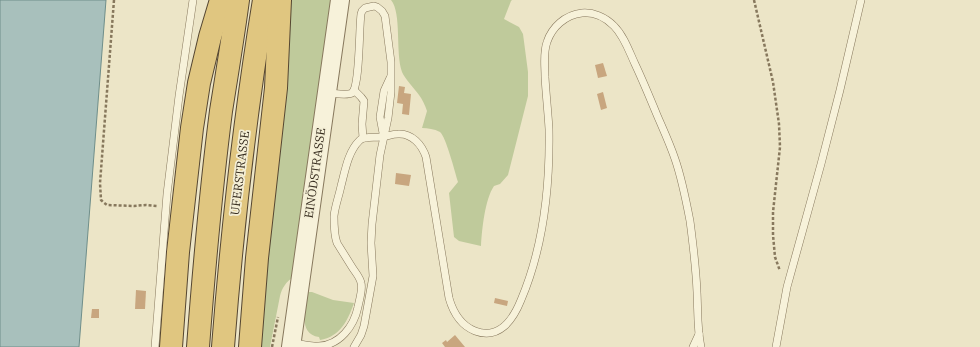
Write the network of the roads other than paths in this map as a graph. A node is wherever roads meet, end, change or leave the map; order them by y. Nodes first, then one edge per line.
1 (194, 0) edge
2 (220, 0) edge
3 (238, 0) edge
4 (264, 0) edge
5 (280, 0) edge
6 (340, 0) edge
7 (861, 0) edge
8 (354, 90) junction
9 (327, 93) junction
10 (384, 137) junction
11 (363, 138) junction
12 (699, 334) junction
13 (291, 344) edge
14 (155, 347) edge
15 (171, 347) edge
16 (198, 347) edge
17 (223, 347) edge
18 (250, 347) edge
19 (354, 347) edge
20 (693, 347) edge
21 (701, 347) edge
22 (776, 347) edge

1 - 14 lane
2 - 15 highway
3 - 16 highway, UFERSTRASSE
4 - 17 highway, UFERSTRASSE
5 - 18 highway
6 - 9 street, EINÖDSTRASSE
7 - 22 lane
8 - 9 lane
8 - 10 lane
8 - 11 lane
9 - 13 street, EINÖDSTRASSE
10 - 11 lane
10 - 12 lane
10 - 19 lane
11 - 13 lane
12 - 20 lane
12 - 21 lane

